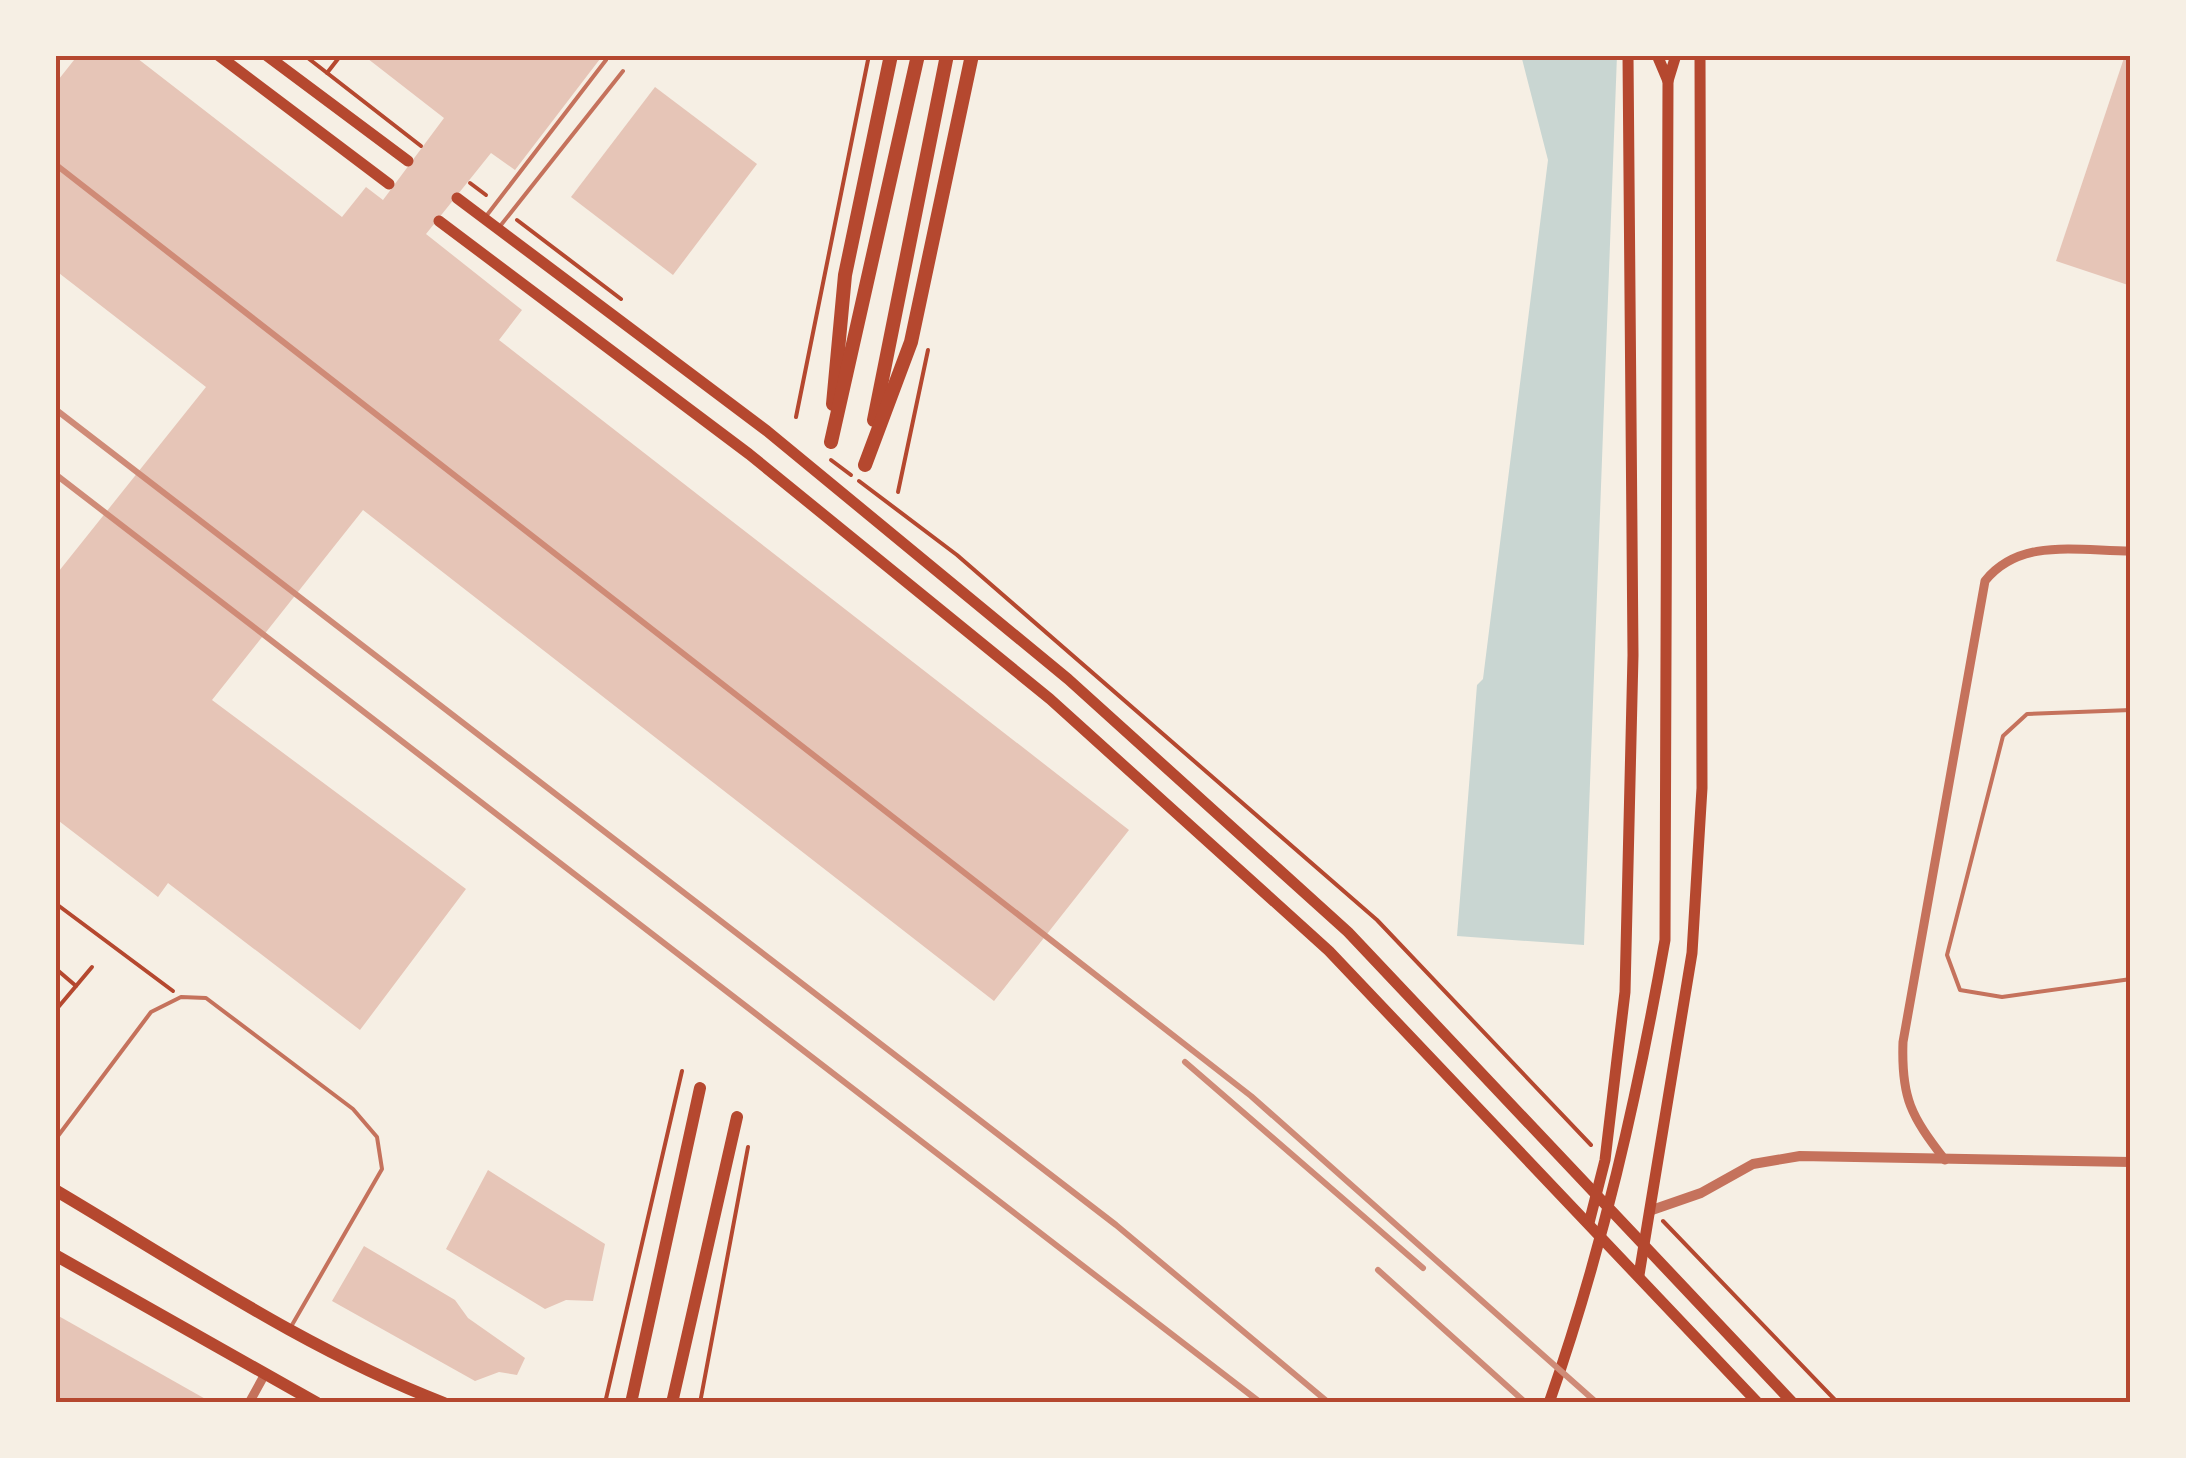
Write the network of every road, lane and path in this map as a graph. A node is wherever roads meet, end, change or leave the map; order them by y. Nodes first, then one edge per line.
1 (218, 55) edge
2 (266, 55) edge
3 (304, 55) edge
4 (341, 55) edge
5 (869, 55) edge
6 (891, 55) edge
7 (918, 55) edge
8 (948, 55) edge
9 (972, 55) edge
10 (1628, 55) edge
11 (1657, 55) edge
12 (1676, 55) edge
13 (1700, 55) edge
14 (606, 60) dead end
15 (623, 72) dead end
16 (328, 73) junction
17 (1668, 81) junction
18 (421, 146) dead end
19 (408, 161) dead end
20 (390, 184) dead end
21 (457, 198) dead end
22 (484, 218) junction
23 (439, 222) dead end
24 (498, 228) junction
25 (796, 417) dead end
26 (2131, 551) edge
27 (2131, 710) edge
28 (55, 903) edge
29 (55, 968) edge
30 (92, 968) dead end
31 (2131, 979) edge
32 (76, 986) junction
33 (181, 997) junction
34 (55, 1011) edge
35 (682, 1071) dead end
36 (700, 1088) dead end
37 (737, 1117) dead end
38 (55, 1140) edge
39 (748, 1148) dead end
40 (1945, 1160) junction
41 (2131, 1162) edge
42 (55, 1190) edge
43 (1595, 1194) junction
44 (1652, 1210) junction
45 (1589, 1223) junction
46 (1646, 1248) junction
47 (57, 1262) edge
48 (1639, 1275) junction
49 (289, 1329) junction
50 (264, 1374) junction
51 (292, 1390) junction
52 (249, 1403) edge
53 (310, 1403) edge
54 (318, 1403) edge
55 (444, 1403) edge
56 (605, 1403) edge
57 (631, 1403) edge
58 (672, 1403) edge
59 (700, 1403) edge
60 (1549, 1403) edge
61 (1758, 1403) edge
62 (1792, 1403) edge

1 - 20 main road
2 - 19 main road
3 - 16 path
4 - 16 path
5 - 25 path
6 - 7 highway
8 - 9 highway
10 - 43 main road
11 - 17 main road
12 - 17 main road
13 - 44 main road
14 - 22 lane
15 - 24 lane
16 - 18 path
17 - 60 main road
21 - 22 main road
22 - 24 main road
23 - 45 main road
24 - 43 main road
26 - 40 street
27 - 31 lane
28 - 33 path
29 - 32 path
30 - 32 path
32 - 34 path
33 - 38 lane
33 - 49 lane
35 - 56 path
36 - 57 main road
37 - 58 main road
39 - 59 path
40 - 41 street
40 - 44 street
42 - 49 main road
43 - 45 main road
43 - 46 main road
44 - 46 main road
45 - 48 main road
46 - 48 main road
46 - 62 main road
47 - 50 main road
48 - 61 main road
49 - 55 main road
50 - 51 main road
50 - 52 street
51 - 53 main road
51 - 54 main road

